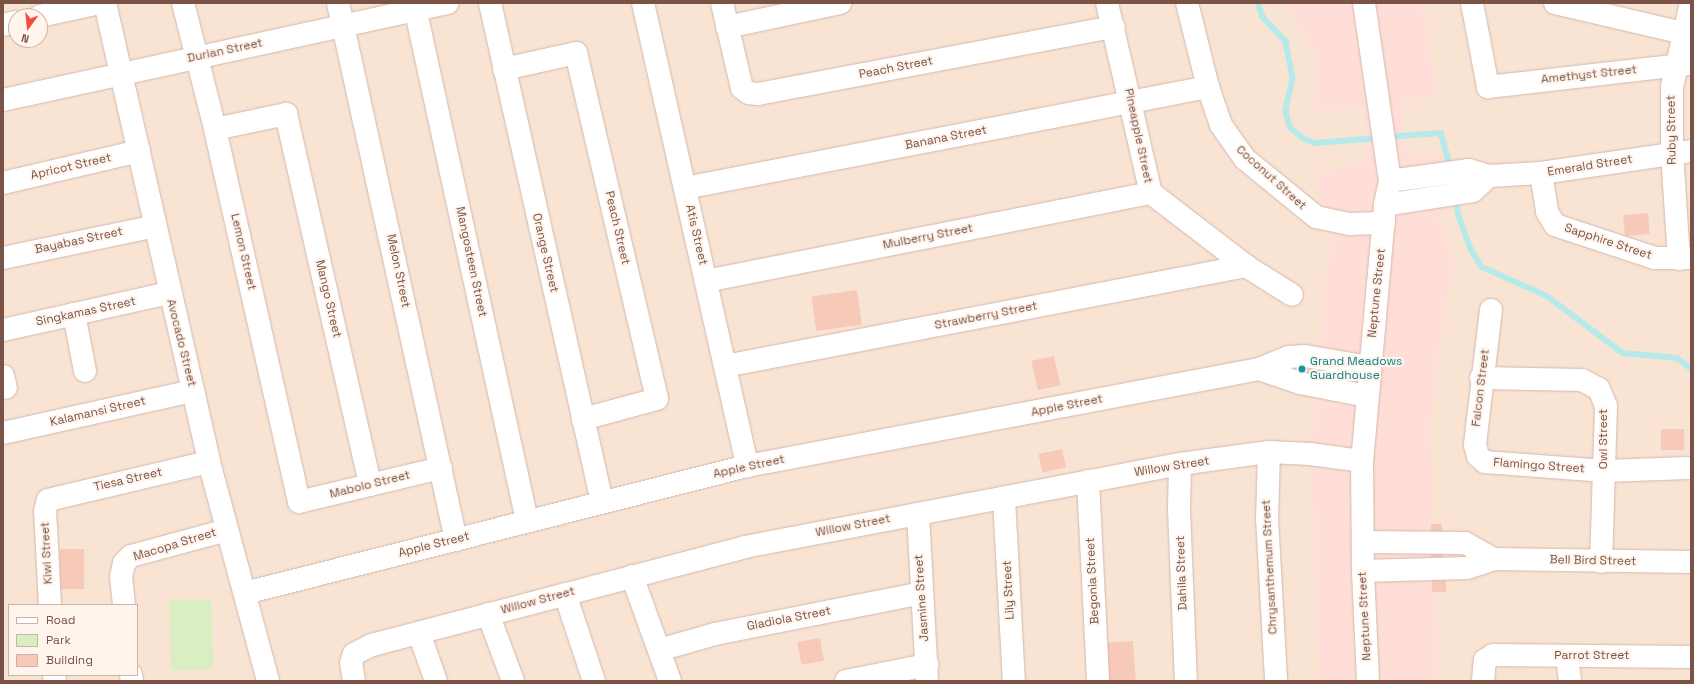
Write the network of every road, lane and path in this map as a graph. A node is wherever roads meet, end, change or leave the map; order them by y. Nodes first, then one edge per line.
1 (100, 3) edge
2 (105, 3) edge
3 (183, 3) edge
4 (338, 3) edge
5 (448, 3) edge
6 (490, 3) edge
7 (643, 3) edge
8 (722, 3) edge
9 (840, 3) edge
10 (1107, 3) edge
11 (1187, 3) edge
12 (1364, 3) edge
13 (1472, 3) edge
14 (1555, 3) edge
15 (1691, 3) edge
16 (415, 6) edge
17 (48, 14) edge
18 (344, 25) junction
19 (727, 27) junction
20 (1114, 27) junction
21 (1683, 33) junction
22 (197, 56) junction
23 (1683, 65) edge
24 (504, 69) junction
25 (122, 75) junction
26 (1208, 88) junction
27 (3, 100) edge
28 (1131, 103) junction
29 (215, 129) junction
30 (139, 151) junction
31 (1681, 152) edge
32 (1389, 172) junction
33 (1541, 173) junction
34 (1489, 176) junction
35 (3, 184) edge
36 (685, 188) junction
37 (1151, 193) junction
38 (1384, 214) junction
39 (156, 226) junction
40 (3, 258) edge
41 (1685, 258) edge
42 (1246, 266) junction
43 (706, 281) junction
44 (169, 293) junction
45 (1292, 295) dead end
46 (1491, 310) dead end
47 (74, 314) junction
48 (3, 330) edge
49 (1327, 360) junction
50 (725, 366) junction
51 (1369, 367) junction
52 (1259, 369) junction
53 (85, 371) dead end
54 (1481, 378) junction
55 (1323, 387) junction
56 (192, 391) junction
57 (1367, 396) junction
58 (582, 419) junction
59 (3, 433) edge
60 (1269, 452) junction
61 (1362, 461) junction
62 (209, 462) junction
63 (1486, 462) joint
64 (1180, 464) junction
65 (747, 466) junction
66 (441, 468) junction
67 (1688, 468) dead end
68 (1605, 471) junction
69 (1088, 481) junction
70 (370, 485) junction
71 (1004, 499) junction
72 (48, 500) joint
73 (299, 502) joint
74 (602, 502) junction
75 (918, 514) junction
76 (527, 521) junction
77 (227, 530) junction
78 (456, 540) junction
79 (1363, 542) junction
80 (1494, 559) junction
81 (1601, 562) junction
82 (1691, 562) edge
83 (1363, 571) junction
84 (632, 576) junction
85 (245, 593) junction
86 (922, 593) junction
87 (565, 594) junction
88 (50, 604) edge
89 (124, 604) edge
90 (488, 614) junction
91 (419, 633) junction
92 (659, 650) junction
93 (1567, 656) junction
94 (1691, 657) edge
95 (927, 673) edge
96 (268, 681) edge
97 (354, 681) edge
98 (436, 681) edge
99 (513, 681) edge
100 (594, 681) edge
101 (670, 681) edge
102 (846, 681) edge
103 (1014, 681) edge
104 (1098, 681) edge
105 (1186, 681) edge
106 (1276, 681) edge
107 (1368, 681) edge
108 (1483, 681) edge
109 (1570, 681) edge

1 - 17 street
2 - 25 street, Avocado Street
3 - 22 street, Lemon Street
4 - 18 street, Melon Street
5 - 16 street, Durian Street
6 - 24 street, Orange Street
7 - 36 street, Atis Street
8 - 19 street, Peach Street
9 - 19 street
10 - 20 street, Pineapple Street
11 - 26 street, Coconut Street
12 - 32 street, Neptune Street
13 - 23 street, Amethyst Street
14 - 21 street
15 - 21 street, Ruby Street
16 - 18 street, Durian Street
16 - 76 street, Mangosteen Street
18 - 22 street, Durian Street
18 - 66 street, Melon Street
19 - 20 street, Peach Street
20 - 28 street, Pineapple Street
21 - 23 street, Ruby Street
22 - 25 street, Durian Street
22 - 29 street, Lemon Street
23 - 31 street, Ruby Street
24 - 58 street, Orange Street
24 - 58 street, Peach Street
25 - 27 street, Durian Street
25 - 30 street, Avocado Street
26 - 28 street, Banana Street
26 - 38 street, Coconut Street
28 - 36 street, Banana Street
28 - 37 street, Pineapple Street
29 - 70 street, Mango Street
29 - 73 street, Lemon Street
30 - 35 street, Apricot Street
30 - 39 street, Avocado Street
31 - 33 street, Emerald Street
31 - 41 street, Ruby Street
32 - 34 street, Emerald Street
32 - 38 street, Neptune Street
33 - 34 street, Emerald Street
33 - 41 street, Sapphire Street
34 - 38 street
36 - 43 street, Atis Street
37 - 42 street, Pineapple Street
37 - 43 street, Mulberry Street
38 - 51 street, Neptune Street
39 - 40 street, Bayabas Street
39 - 44 street, Avocado Street
42 - 45 street, Pineapple Street
42 - 50 street, Strawberry Street
43 - 50 street, Atis Street
44 - 47 street, Singkamas Street
44 - 56 street, Avocado Street
46 - 54 street, Falcon Street
47 - 48 street, Singkamas Street
47 - 53 street
49 - 51 street, Apple Street
49 - 52 street, Apple Street
49 - 55 street
50 - 65 street, Atis Street
51 - 57 street, Neptune Street
52 - 55 street, Apple Street
52 - 65 street, Apple Street
54 - 63 street, Falcon Street
54 - 68 street, Owl Street
55 - 57 street, Apple Street
56 - 59 street, Kalamansi Street
56 - 62 street, Avocado Street
57 - 61 street, Neptune Street
58 - 74 street, Orange Street
60 - 61 street, Willow Street
60 - 64 street, Willow Street
60 - 106 street, Chrysanthemum Street
61 - 79 street, Neptune Street
62 - 72 street, Tiesa Street
62 - 77 street, Avocado Street
63 - 68 street, Flamingo Street
64 - 69 street, Willow Street
64 - 105 street, Dahila Street
65 - 74 street, Apple Street
66 - 70 street, Mabolo Street
66 - 78 street, Melon Street
67 - 68 street, Flamingo Street
68 - 81 street, Owl Street
69 - 71 street, Willow Street
69 - 104 street, Begonia Street
70 - 73 street, Mabolo Street
71 - 75 street, Willow Street
71 - 103 street, Lily Street
72 - 88 street, Kiwi Street
74 - 76 street, Apple Street
75 - 84 street, Willow Street
75 - 86 street, Jasmine Street
76 - 78 street, Apple Street
77 - 85 street, Avocado Street
77 - 89 street, Macopa Street
78 - 85 street, Apple Street
79 - 80 street, Bell Bird Street
79 - 83 street, Neptune Street
80 - 81 street, Bell Bird Street
80 - 83 street, Bell Bird Street
81 - 82 street, Bell Bird Street
83 - 107 street, Neptune Street
84 - 87 street, Willow Street
84 - 92 street
85 - 96 street, Avocado Street
86 - 92 street, Gladiola Street
86 - 95 street, Jasmine Street
87 - 90 street, Willow Street
87 - 100 street
90 - 91 street, Willow Street
90 - 99 street
91 - 97 street, Willow Street
91 - 98 street
92 - 101 street
93 - 94 street, Parrot Street
93 - 108 street, Parrot Street
93 - 109 street
95 - 102 street

